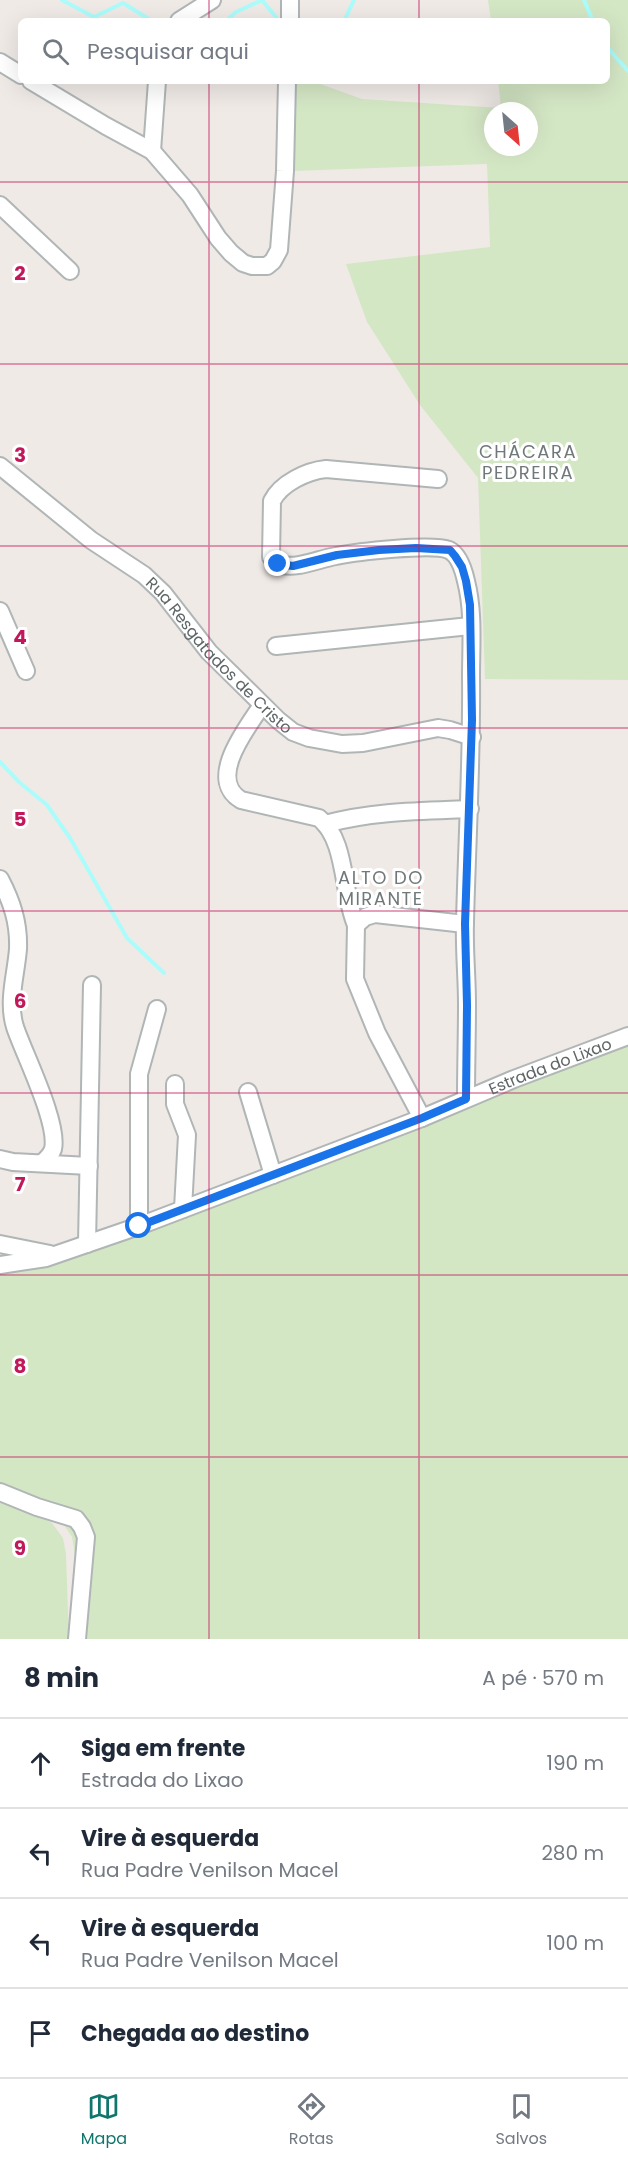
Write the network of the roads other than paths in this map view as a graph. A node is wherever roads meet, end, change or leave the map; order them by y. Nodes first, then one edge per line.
1 (212, 0) edge
2 (290, 0) edge
3 (184, 18) edge
4 (290, 18) edge
5 (0, 62) edge
6 (18, 73) edge
7 (36, 84) edge
8 (157, 84) edge
9 (287, 84) edge
10 (152, 151) junction
11 (0, 205) edge
12 (70, 271) dead end
13 (0, 466) edge
14 (438, 478) dead end
15 (0, 611) edge
16 (470, 626) junction
17 (276, 646) dead end
18 (26, 671) dead end
19 (262, 705) junction
20 (472, 737) junction
21 (470, 809) junction
22 (325, 824) junction
23 (0, 879) edge
24 (465, 924) junction
25 (356, 925) junction
26 (92, 986) dead end
27 (157, 1008) dead end
28 (628, 1036) edge
29 (175, 1084) dead end
30 (248, 1092) dead end
31 (466, 1099) junction
32 (422, 1118) junction
33 (0, 1159) edge
34 (42, 1163) junction
35 (89, 1166) junction
36 (273, 1175) junction
37 (183, 1209) junction
38 (139, 1226) junction
39 (0, 1244) edge
40 (87, 1244) junction
41 (57, 1255) junction
42 (0, 1265) edge
43 (0, 1492) edge
44 (77, 1639) edge

1 - 3 street
2 - 4 street
5 - 6 street
7 - 10 street
8 - 10 street
9 - 10 street
11 - 12 street
13 - 19 street, Rua Resgatados de Cristo
14 - 16 street
15 - 18 street
16 - 17 street
16 - 20 street
19 - 20 street, Rua Resgatados de Cristo
19 - 22 street
20 - 21 street
21 - 22 street
21 - 24 street
22 - 25 street
23 - 34 street
24 - 25 street
24 - 31 street
25 - 32 street
26 - 35 street
27 - 38 street
28 - 31 street, Estrada do Lixao
29 - 37 street
30 - 36 street
31 - 32 street, Estrada do Lixao
32 - 36 street, Estrada do Lixao
33 - 34 street
34 - 35 street
35 - 40 street
36 - 37 street, Estrada do Lixao
37 - 38 street, Estrada do Lixao
38 - 40 street, Estrada do Lixao
39 - 41 street
40 - 41 street, Estrada do Lixao
41 - 42 street, Estrada do Lixao
43 - 44 street

